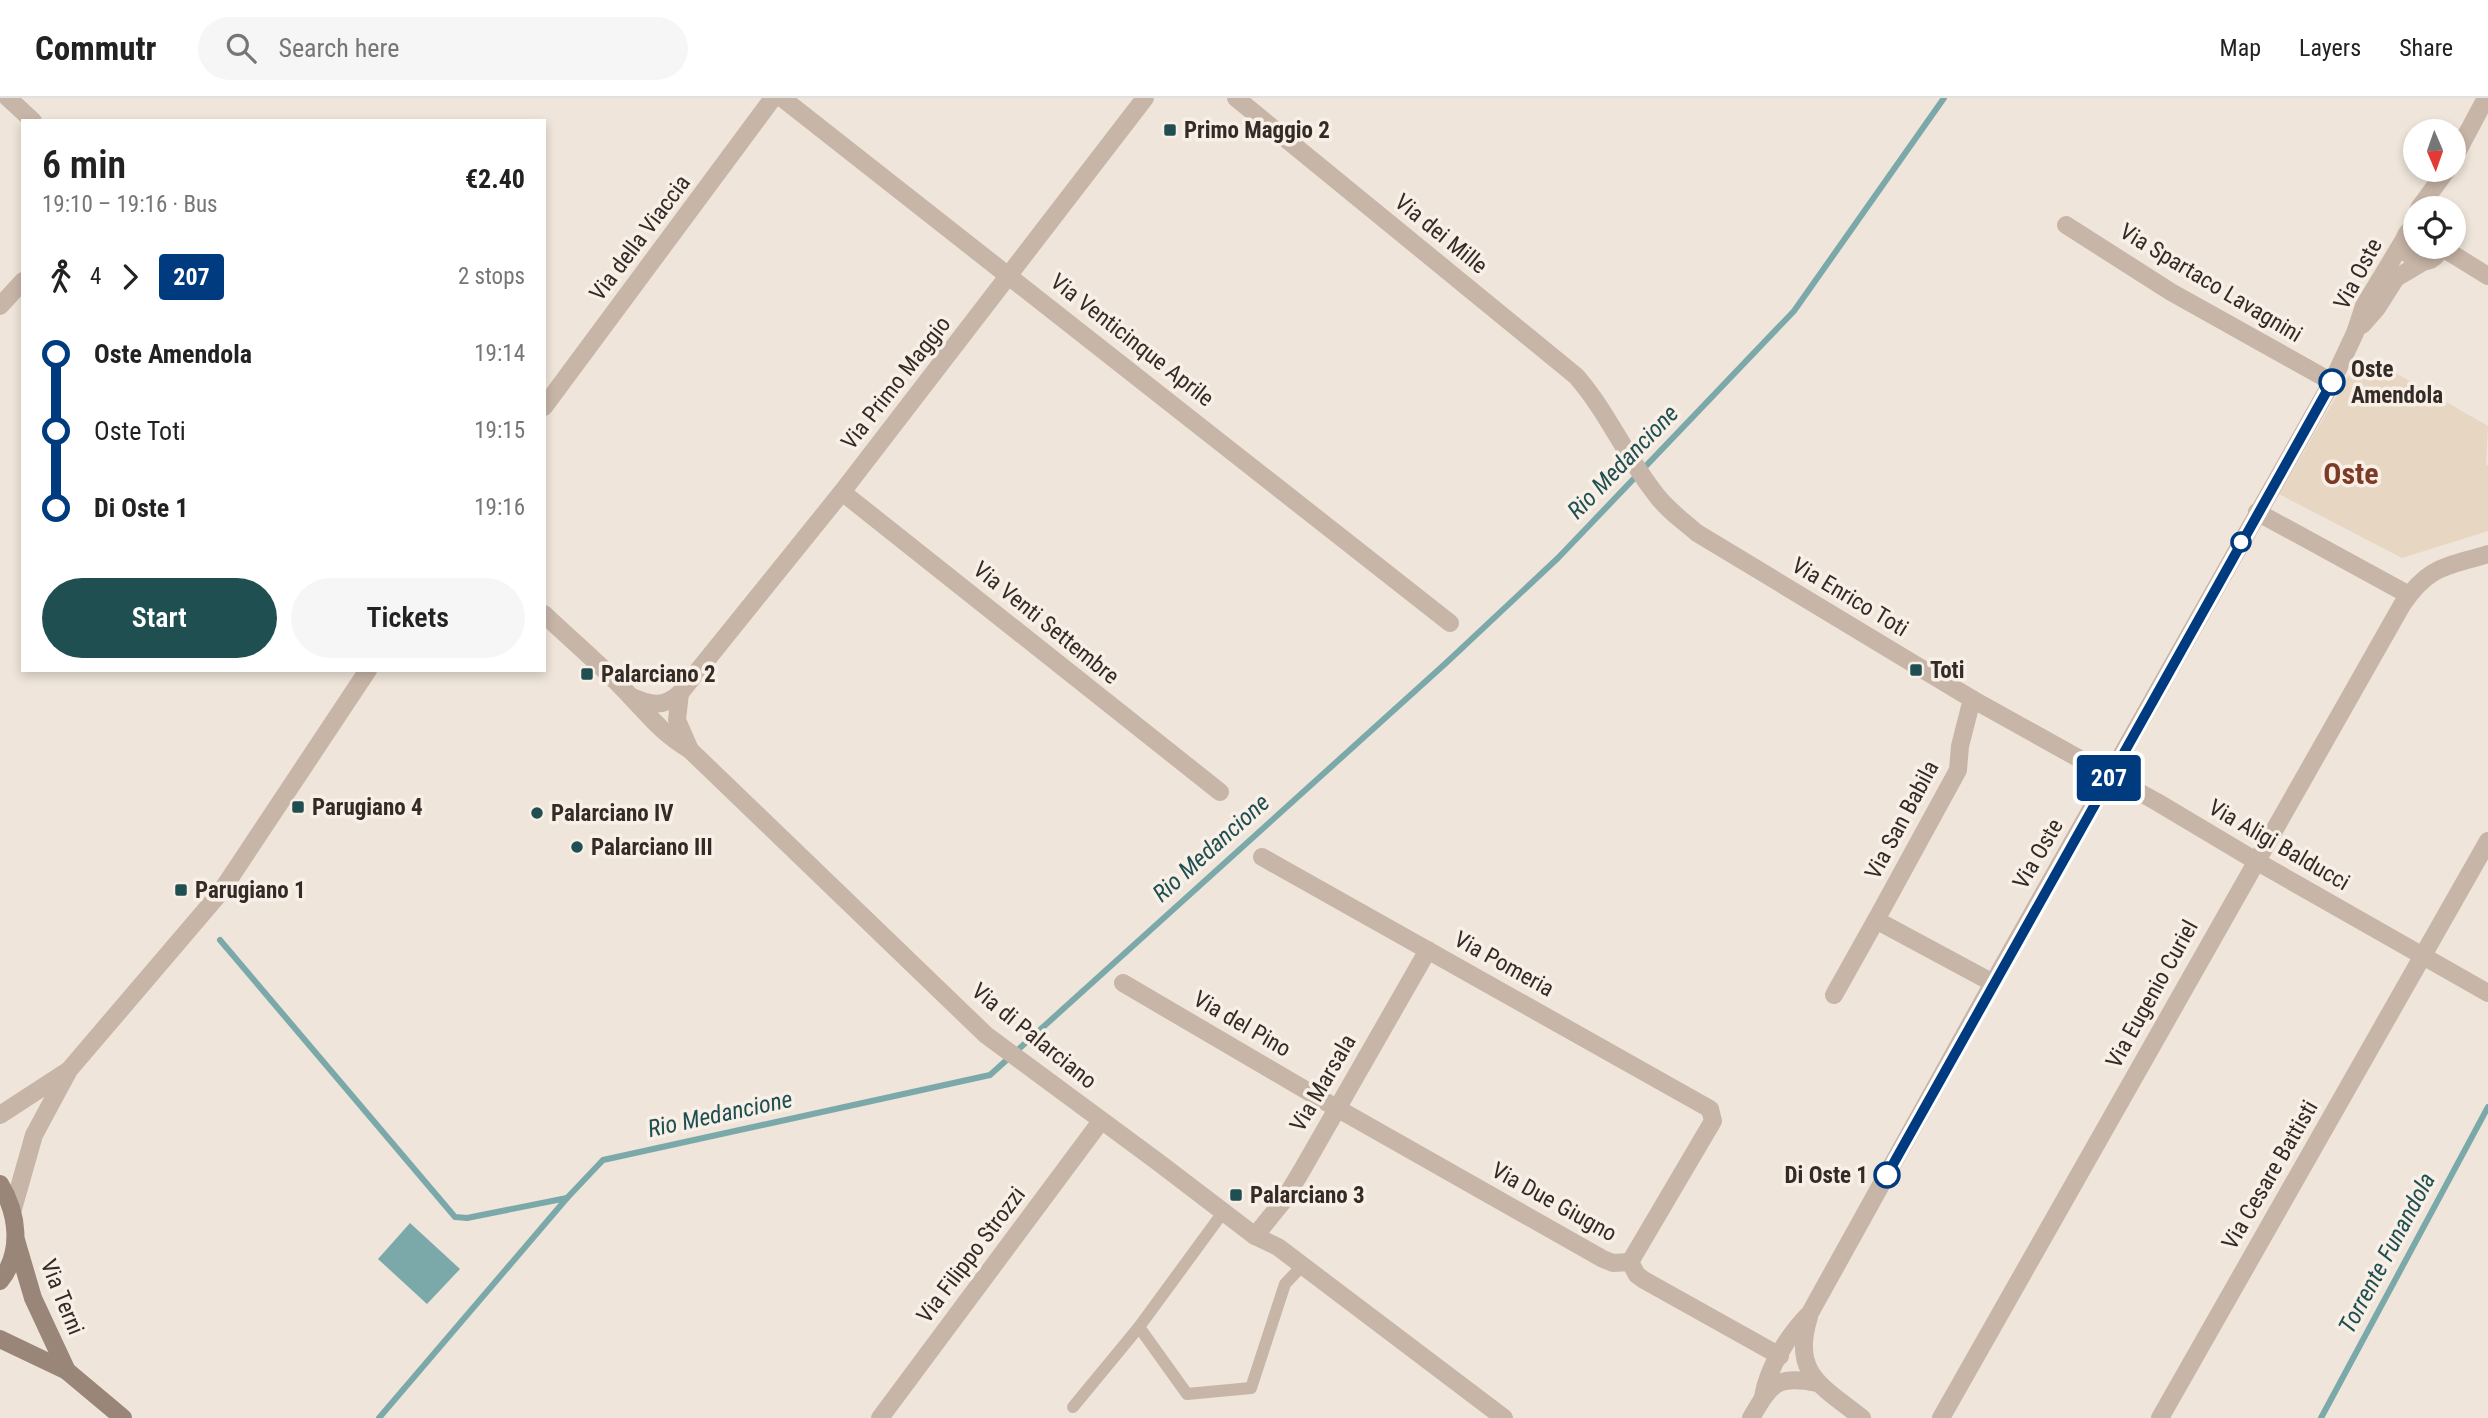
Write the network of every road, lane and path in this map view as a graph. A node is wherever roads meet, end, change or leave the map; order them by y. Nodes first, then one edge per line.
1 (8, 98) edge
2 (773, 98) edge
3 (782, 98) edge
4 (1145, 98) edge
5 (1236, 98) edge
6 (2486, 98) edge
7 (31, 119) edge
8 (2466, 136) edge
9 (2066, 225) dead end
10 (2403, 241) edge
11 (2417, 259) edge
12 (2432, 259) edge
13 (2460, 259) edge
14 (2423, 262) junction
15 (1010, 276) junction
16 (2488, 276) edge
17 (21, 283) edge
18 (0, 306) edge
19 (2355, 333) junction
20 (2332, 382) junction
21 (546, 404) edge
22 (1606, 415) joint
23 (842, 492) junction
24 (2257, 513) junction
25 (2488, 554) edge
26 (2409, 595) junction
27 (546, 616) edge
28 (1450, 623) dead end
29 (367, 672) edge
30 (680, 693) junction
31 (631, 696) junction
32 (1972, 699) junction
33 (690, 750) junction
34 (2110, 776) junction
35 (1220, 792) dead end
36 (2488, 841) edge
37 (1262, 857) dead end
38 (2256, 861) junction
39 (1876, 920) junction
40 (1428, 950) junction
41 (2422, 957) junction
42 (1123, 983) dead end
43 (1993, 983) junction
44 (2488, 993) edge
45 (1834, 995) dead end
46 (69, 1070) junction
47 (1337, 1108) junction
48 (0, 1115) edge
49 (1101, 1121) junction
50 (0, 1184) edge
51 (13, 1209) junction
52 (1224, 1211) junction
53 (1255, 1236) junction
54 (16, 1240) junction
55 (1630, 1262) junction
56 (1302, 1266) junction
57 (0, 1281) edge
58 (1810, 1313) junction
59 (1139, 1327) junction
60 (0, 1339) edge
61 (1780, 1356) junction
62 (66, 1371) junction
63 (1817, 1382) junction
64 (1763, 1397) junction
65 (1073, 1407) dead end
66 (123, 1418) edge
67 (880, 1418) edge
68 (1504, 1418) edge
69 (1751, 1418) edge
70 (1862, 1418) edge
71 (1941, 1418) edge
72 (2160, 1418) edge

1 - 7 street
2 - 21 street, Via della Viaccia
3 - 15 street, Via Venticinque Aprile
4 - 15 street, Via Primo Maggio
5 - 22 street, Via dei Mille
6 - 8 street
9 - 20 street, Via Spartaco Lavagnini
10 - 19 street, Via Oste
11 - 14 street
12 - 14 street, Via Oste
13 - 16 street
14 - 19 street, Via Oste
15 - 23 street, Via Primo Maggio
15 - 28 street, Via Venticinque Aprile
17 - 18 street
19 - 20 street, Via Oste
20 - 24 street, Via Oste
22 - 32 street, Via Enrico Toti
23 - 30 street, Via Primo Maggio
23 - 35 street, Via Venti Settembre
24 - 26 street
24 - 34 street, Via Oste
25 - 26 street, Via Eugenio Curiel
26 - 38 street, Via Eugenio Curiel
27 - 31 street, Via di Palarciano
29 - 46 street
30 - 31 street
30 - 33 street
31 - 33 street, Via di Palarciano
32 - 34 street, Via Enrico Toti
32 - 39 street, Via San Babila
33 - 49 street, Via di Palarciano
34 - 38 street, Via Aligi Balducci
34 - 43 street, Via Oste
36 - 41 street, Via Cesare Battisti
37 - 40 street, Via Pomeria
38 - 41 street, Via Aligi Balducci
38 - 71 street, Via Eugenio Curiel
39 - 43 street
39 - 45 street, Via San Babila
40 - 47 street, Via Marsala
40 - 55 street, Via Pomeria
41 - 44 street, Via Aligi Balducci
41 - 72 street, Via Cesare Battisti
42 - 47 street, Via del Pino
43 - 58 street, Via Oste
46 - 48 street
46 - 51 street
47 - 53 street, Via Marsala
47 - 55 street, Via Due Giugno
49 - 52 street, Via di Palarciano
49 - 67 street, Via Filippo Strozzi
50 - 51 street
51 - 54 street
52 - 53 street, Via di Palarciano
52 - 59 lane
53 - 56 street, Via di Palarciano
54 - 57 street
54 - 62 street, Via Terni
55 - 61 street, Via Due Giugno
56 - 59 lane
56 - 68 street, Via di Palarciano
58 - 61 street, Via Oste
58 - 63 street
59 - 65 lane
60 - 62 street, Via Terni
61 - 64 street, Via Oste
62 - 66 street, Via Terni
63 - 64 street, Via Oste
63 - 70 street
64 - 69 street, Via Oste

